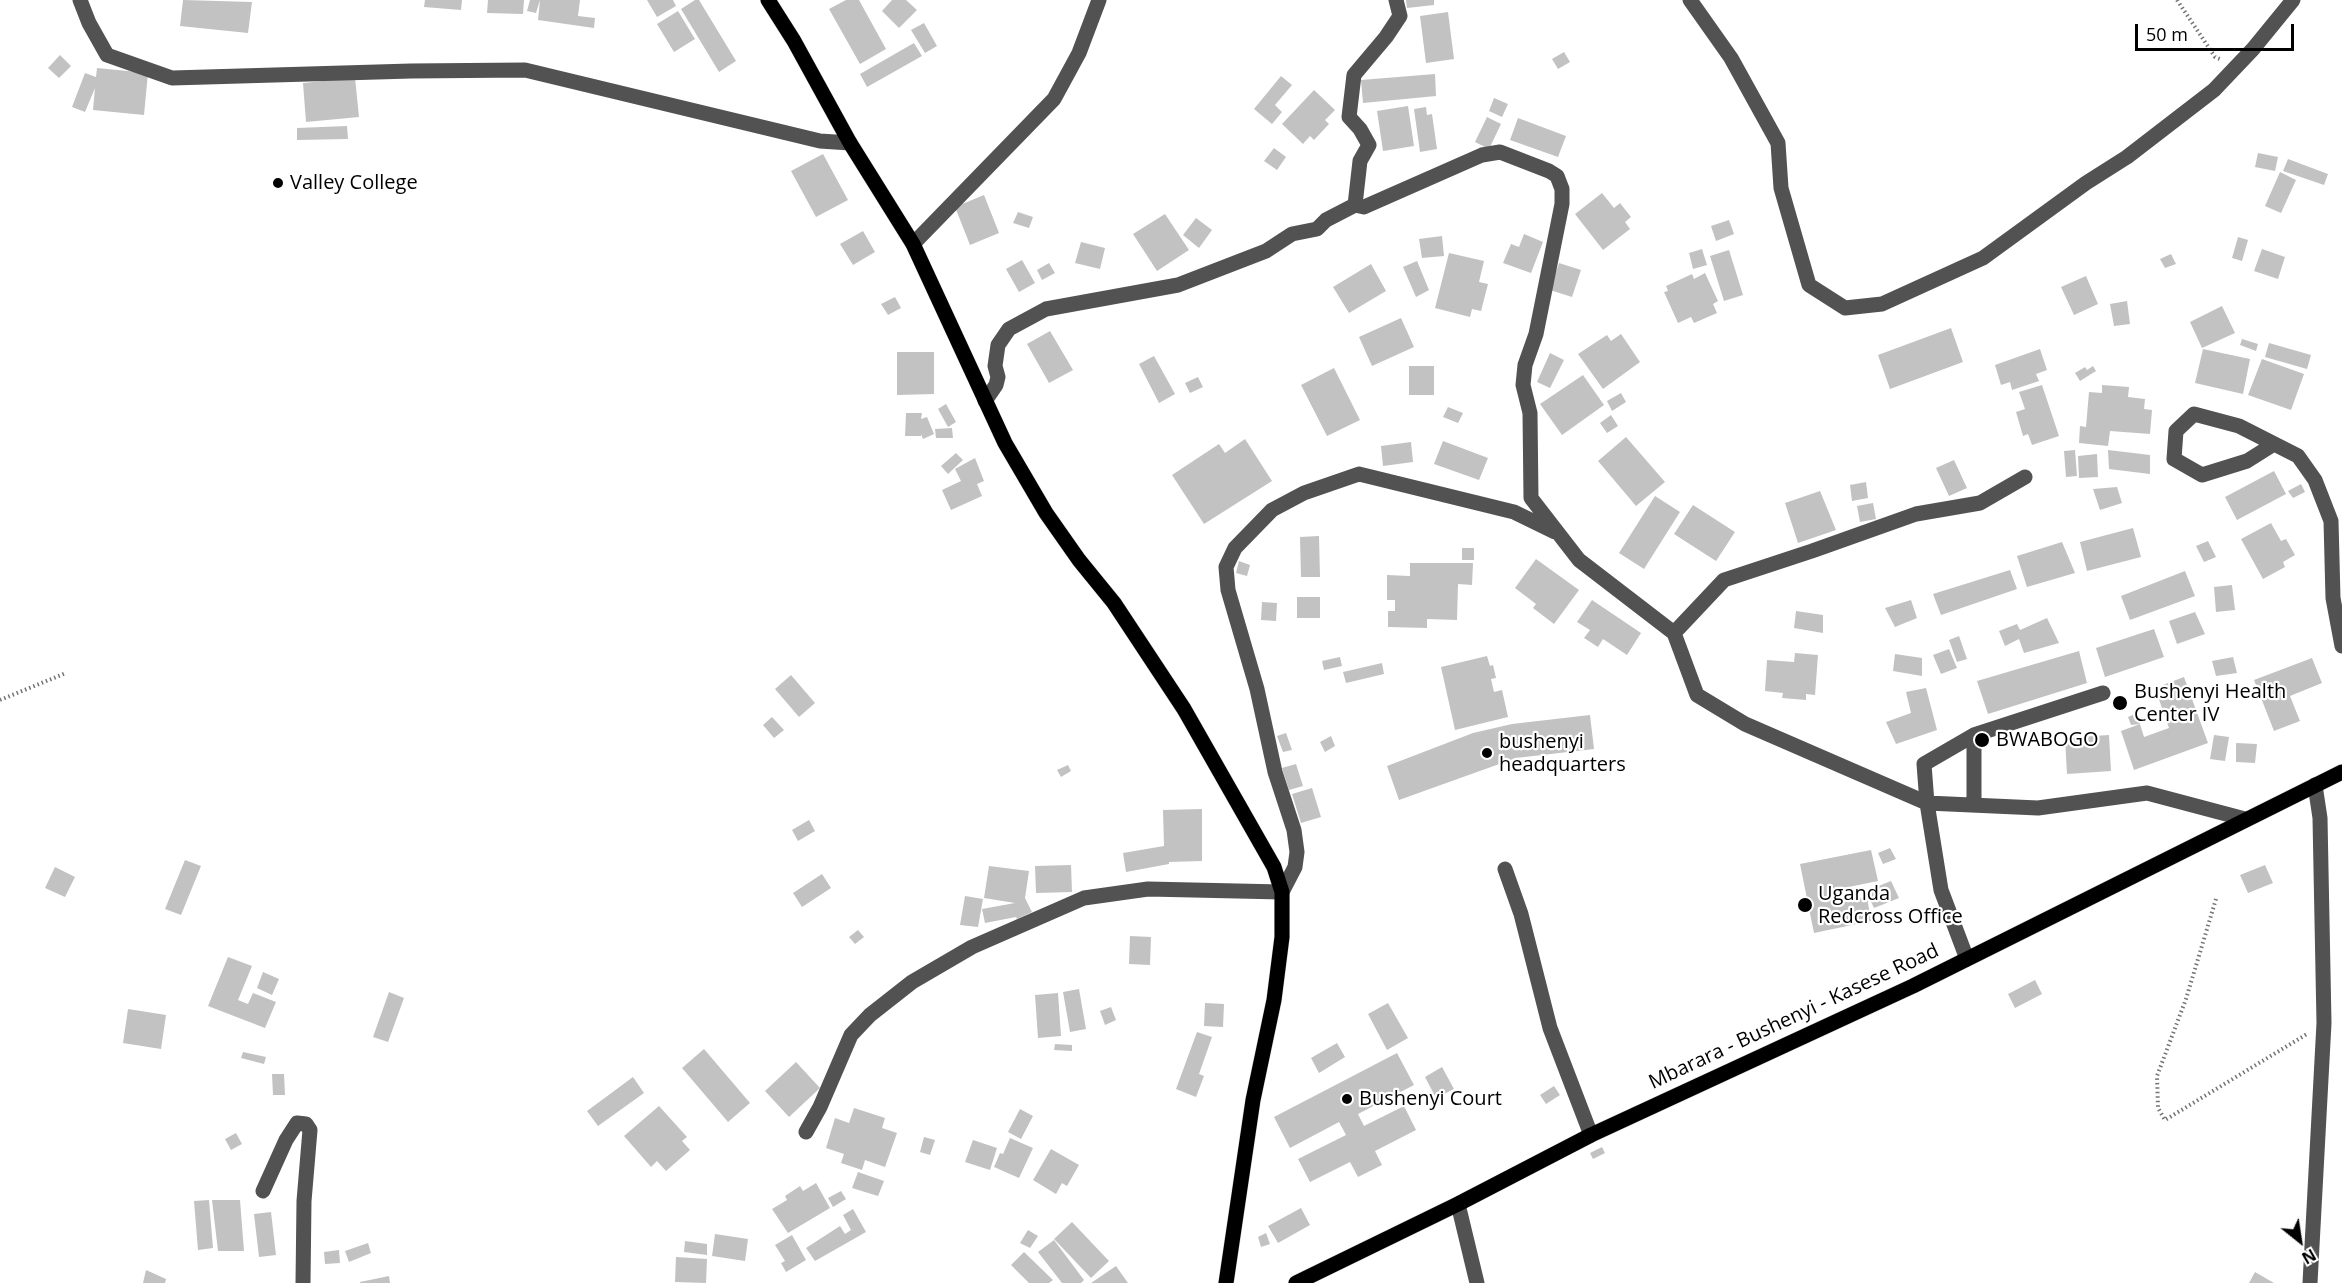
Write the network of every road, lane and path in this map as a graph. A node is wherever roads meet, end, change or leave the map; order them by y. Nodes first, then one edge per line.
1 (80, 0) edge
2 (768, 0) edge
3 (1099, 0) edge
4 (1396, 0) edge
5 (1690, 0) edge
6 (2177, 0) edge
7 (2293, 0) edge
8 (2238, 65) junction
9 (850, 143) junction
10 (1355, 205) junction
11 (913, 243) junction
12 (985, 401) junction
13 (2274, 444) junction
14 (2025, 477) dead end
15 (1558, 534) junction
16 (1674, 633) junction
17 (2342, 646) edge
18 (66, 672) dead end
19 (2103, 693) dead end
20 (0, 700) edge
21 (1974, 735) junction
22 (2342, 772) edge
23 (2315, 785) junction
24 (1927, 803) junction
25 (1974, 805) junction
26 (2245, 819) junction
27 (1504, 869) dead end
28 (1282, 892) junction
29 (2216, 899) dead end
30 (1967, 959) junction
31 (2324, 1023) junction
32 (806, 1131) dead end
33 (1591, 1135) junction
34 (263, 1191) dead end
35 (1458, 1204) junction
36 (303, 1283) edge
37 (1226, 1283) edge
38 (1296, 1283) edge
39 (1477, 1283) edge
40 (2310, 1283) edge

1 - 9 street
2 - 9 main road
3 - 11 street
4 - 10 street
5 - 8 street
6 - 8 path
7 - 8 street
9 - 11 main road
10 - 12 street
10 - 15 street
11 - 12 main road
12 - 28 main road
13 - 13 street
13 - 17 street
14 - 16 street
15 - 16 street
15 - 28 street
16 - 24 street
18 - 20 path
19 - 21 street
21 - 24 street
21 - 25 street
22 - 23 main road, Mbarara - Bushenyi - Kasese Road
23 - 26 main road, Mbarara - Bushenyi - Kasese Road
23 - 31 street
24 - 25 street
24 - 30 street
25 - 26 street
26 - 30 main road, Mbarara - Bushenyi - Kasese Road
27 - 33 street
28 - 32 street
28 - 37 main road
29 - 31 path
30 - 33 main road, Mbarara - Bushenyi - Kasese Road
31 - 40 street
33 - 35 main road, Mbarara - Bushenyi - Kasese Road
34 - 36 street
35 - 38 main road, Mbarara - Bushenyi - Kasese Road
35 - 39 street

